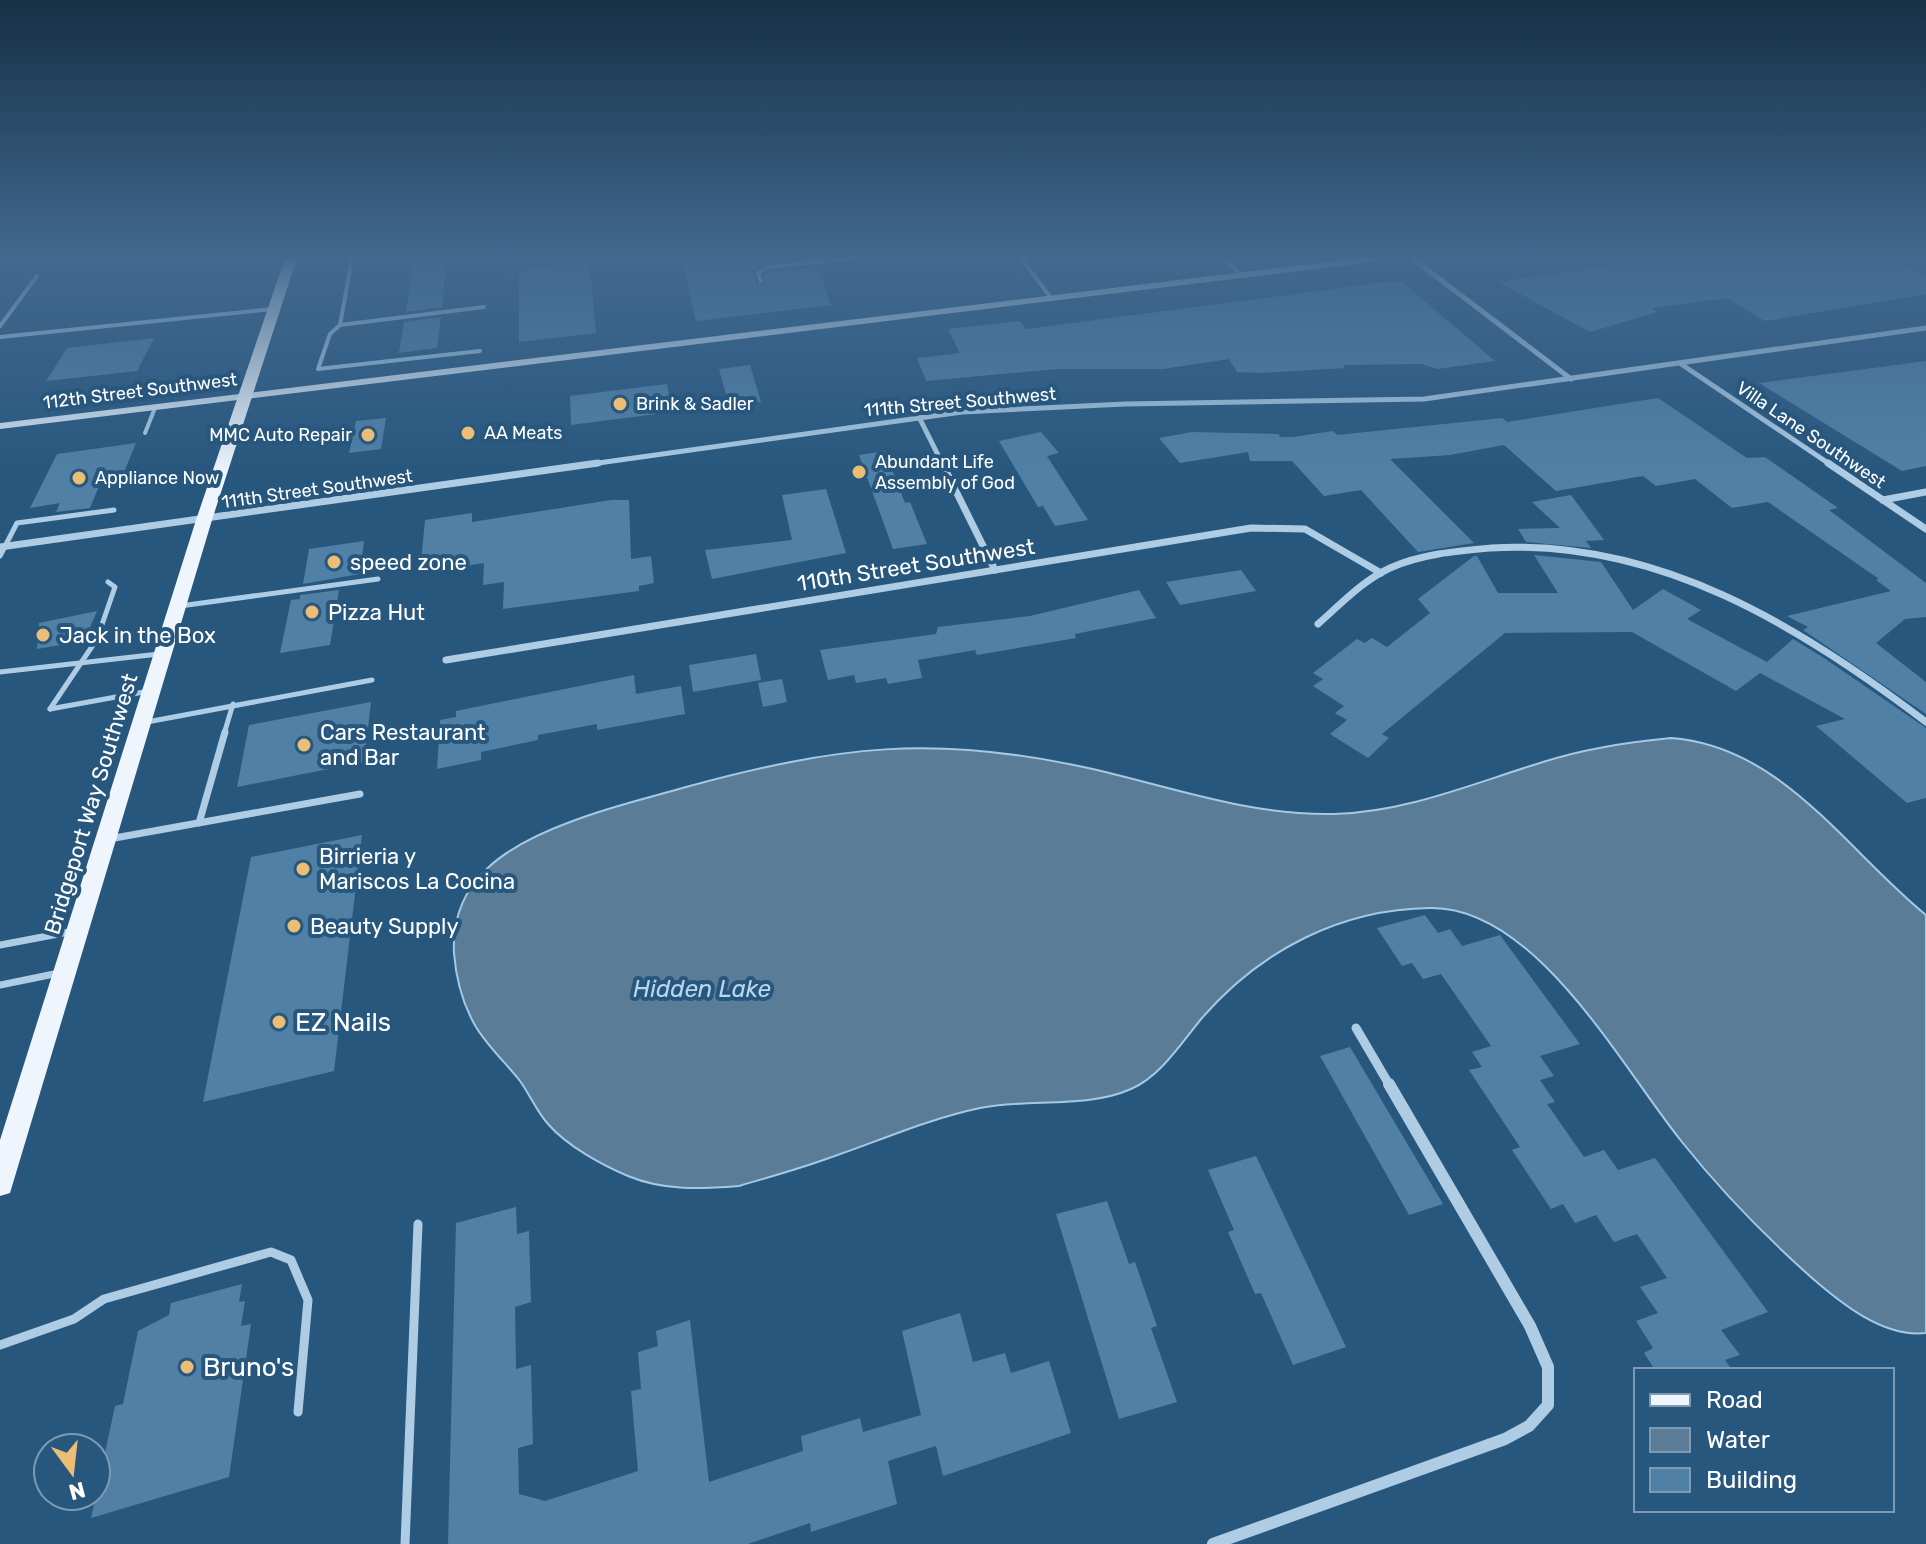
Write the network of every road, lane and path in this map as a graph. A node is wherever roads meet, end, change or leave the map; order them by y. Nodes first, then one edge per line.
1 (68, 330) edge
2 (266, 330) edge
3 (334, 330) edge
4 (790, 330) edge
5 (1507, 330) edge
6 (1912, 330) edge
7 (0, 337) edge
8 (480, 351) dead end
9 (1681, 363) junction
10 (1571, 379) junction
11 (244, 397) junction
12 (155, 408) junction
13 (919, 417) junction
14 (0, 426) edge
15 (145, 433) dead end
16 (1926, 492) edge
17 (1883, 500) junction
18 (114, 510) dead end
19 (204, 520) junction
20 (1926, 529) edge
21 (3, 546) edge
22 (0, 556) edge
23 (995, 570) junction
24 (1381, 573) junction
25 (378, 579) dead end
26 (108, 582) dead end
27 (177, 606) junction
28 (1318, 624) dead end
29 (163, 653) junction
30 (446, 660) dead end
31 (76, 666) junction
32 (0, 672) edge
33 (372, 680) dead end
34 (152, 690) junction
35 (233, 704) junction
36 (1926, 722) edge
37 (142, 723) junction
38 (360, 794) dead end
39 (199, 823) junction
40 (105, 839) junction
41 (77, 930) junction
42 (0, 945) edge
43 (63, 973) junction
44 (0, 985) edge
45 (1356, 1028) dead end
46 (5, 1150) edge
47 (0, 1183) edge
48 (418, 1224) dead end
49 (0, 1345) edge
50 (298, 1412) dead end
51 (405, 1544) edge
52 (1213, 1544) edge

1 - 7 lane
2 - 11 main road, Bridgeport Way Southwest
3 - 8 lane
4 - 11 street, 112th Street Southwest
5 - 10 street
6 - 9 street, 111th Street Southwest
9 - 10 street, 111th Street Southwest
9 - 17 street, Villa Lane Southwest
10 - 13 street, 111th Street Southwest
11 - 12 street, 112th Street Southwest
11 - 19 main road, Bridgeport Way Southwest
12 - 14 street, 112th Street Southwest
12 - 15 lane
13 - 19 street, 111th Street Southwest
13 - 23 street
16 - 17 street
17 - 20 street, Villa Lane Southwest
18 - 21 lane
19 - 21 street, 111th Street Southwest
19 - 27 main road, Bridgeport Way Southwest
21 - 22 lane
23 - 24 street, 110th Street Southwest
23 - 30 street, 110th Street Southwest
24 - 28 street
24 - 36 street
25 - 27 lane
26 - 31 lane
27 - 29 main road, Bridgeport Way Southwest
29 - 31 lane
29 - 34 main road, Bridgeport Way Southwest
31 - 32 lane
31 - 34 lane
33 - 35 lane
34 - 37 main road, Bridgeport Way Southwest
35 - 37 lane
35 - 39 lane
37 - 40 main road, Bridgeport Way Southwest
38 - 39 lane
39 - 40 lane
40 - 41 main road, Bridgeport Way Southwest
41 - 42 lane
41 - 43 main road, Bridgeport Way Southwest
43 - 44 lane
43 - 46 main road, Bridgeport Way Southwest
45 - 52 street
46 - 47 main road, Bridgeport Way Southwest
48 - 51 lane
49 - 50 lane

